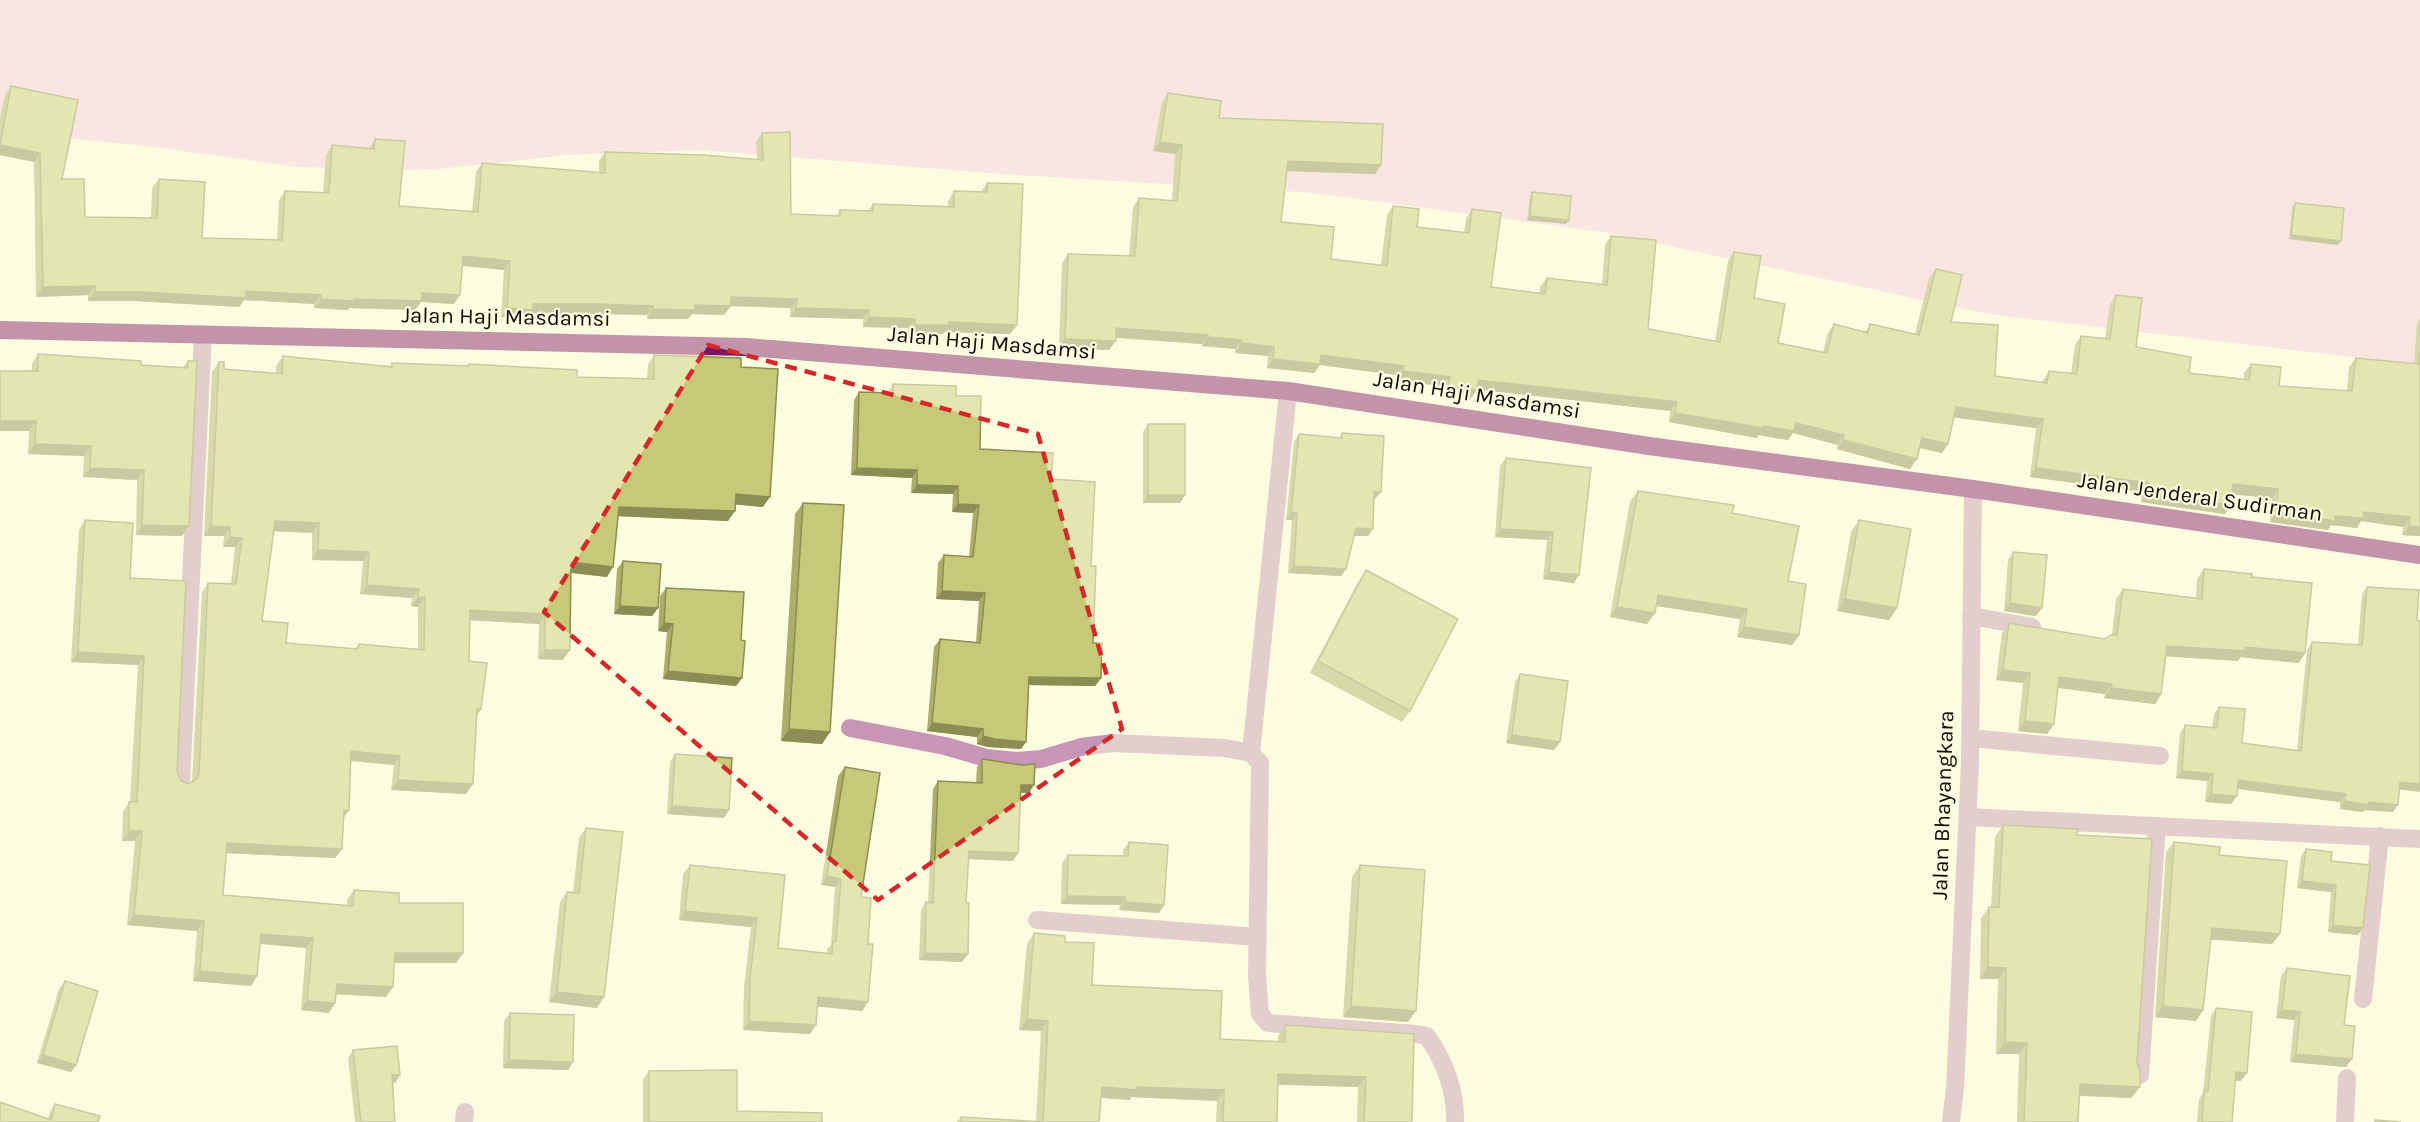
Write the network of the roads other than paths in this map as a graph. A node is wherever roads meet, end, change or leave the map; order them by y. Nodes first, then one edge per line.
1 (0, 330) edge
2 (203, 334) junction
3 (1288, 391) junction
4 (1973, 489) junction
5 (2420, 555) edge
6 (1971, 616) junction
7 (2050, 630) edge
8 (850, 728) dead end
9 (1970, 738) junction
10 (1251, 753) junction
11 (2160, 756) dead end
12 (180, 782) edge
13 (1968, 818) junction
14 (2157, 826) junction
15 (2380, 836) junction
16 (2420, 839) edge
17 (1037, 920) dead end
18 (1257, 937) junction
19 (2363, 999) dead end
20 (2140, 1075) edge
21 (2347, 1077) dead end
22 (1455, 1122) edge
23 (1951, 1122) edge
24 (2345, 1122) edge

1 - 2 highway, Jalan Haji Masdamsi
2 - 3 highway, Jalan Haji Masdamsi
2 - 12 street
3 - 4 highway, Jalan Haji Masdamsi
3 - 10 street
4 - 5 highway, Jalan Jenderal Sudirman
4 - 6 street, Jalan Bhayangkara
6 - 7 street
6 - 9 street, Jalan Bhayangkara
8 - 10 street
9 - 11 street
9 - 13 street, Jalan Bhayangkara
10 - 18 street
13 - 14 street
13 - 23 street, Jalan Bhayangkara
14 - 15 street
14 - 20 street
15 - 16 street
15 - 19 street
17 - 18 street
18 - 22 street
21 - 24 street

